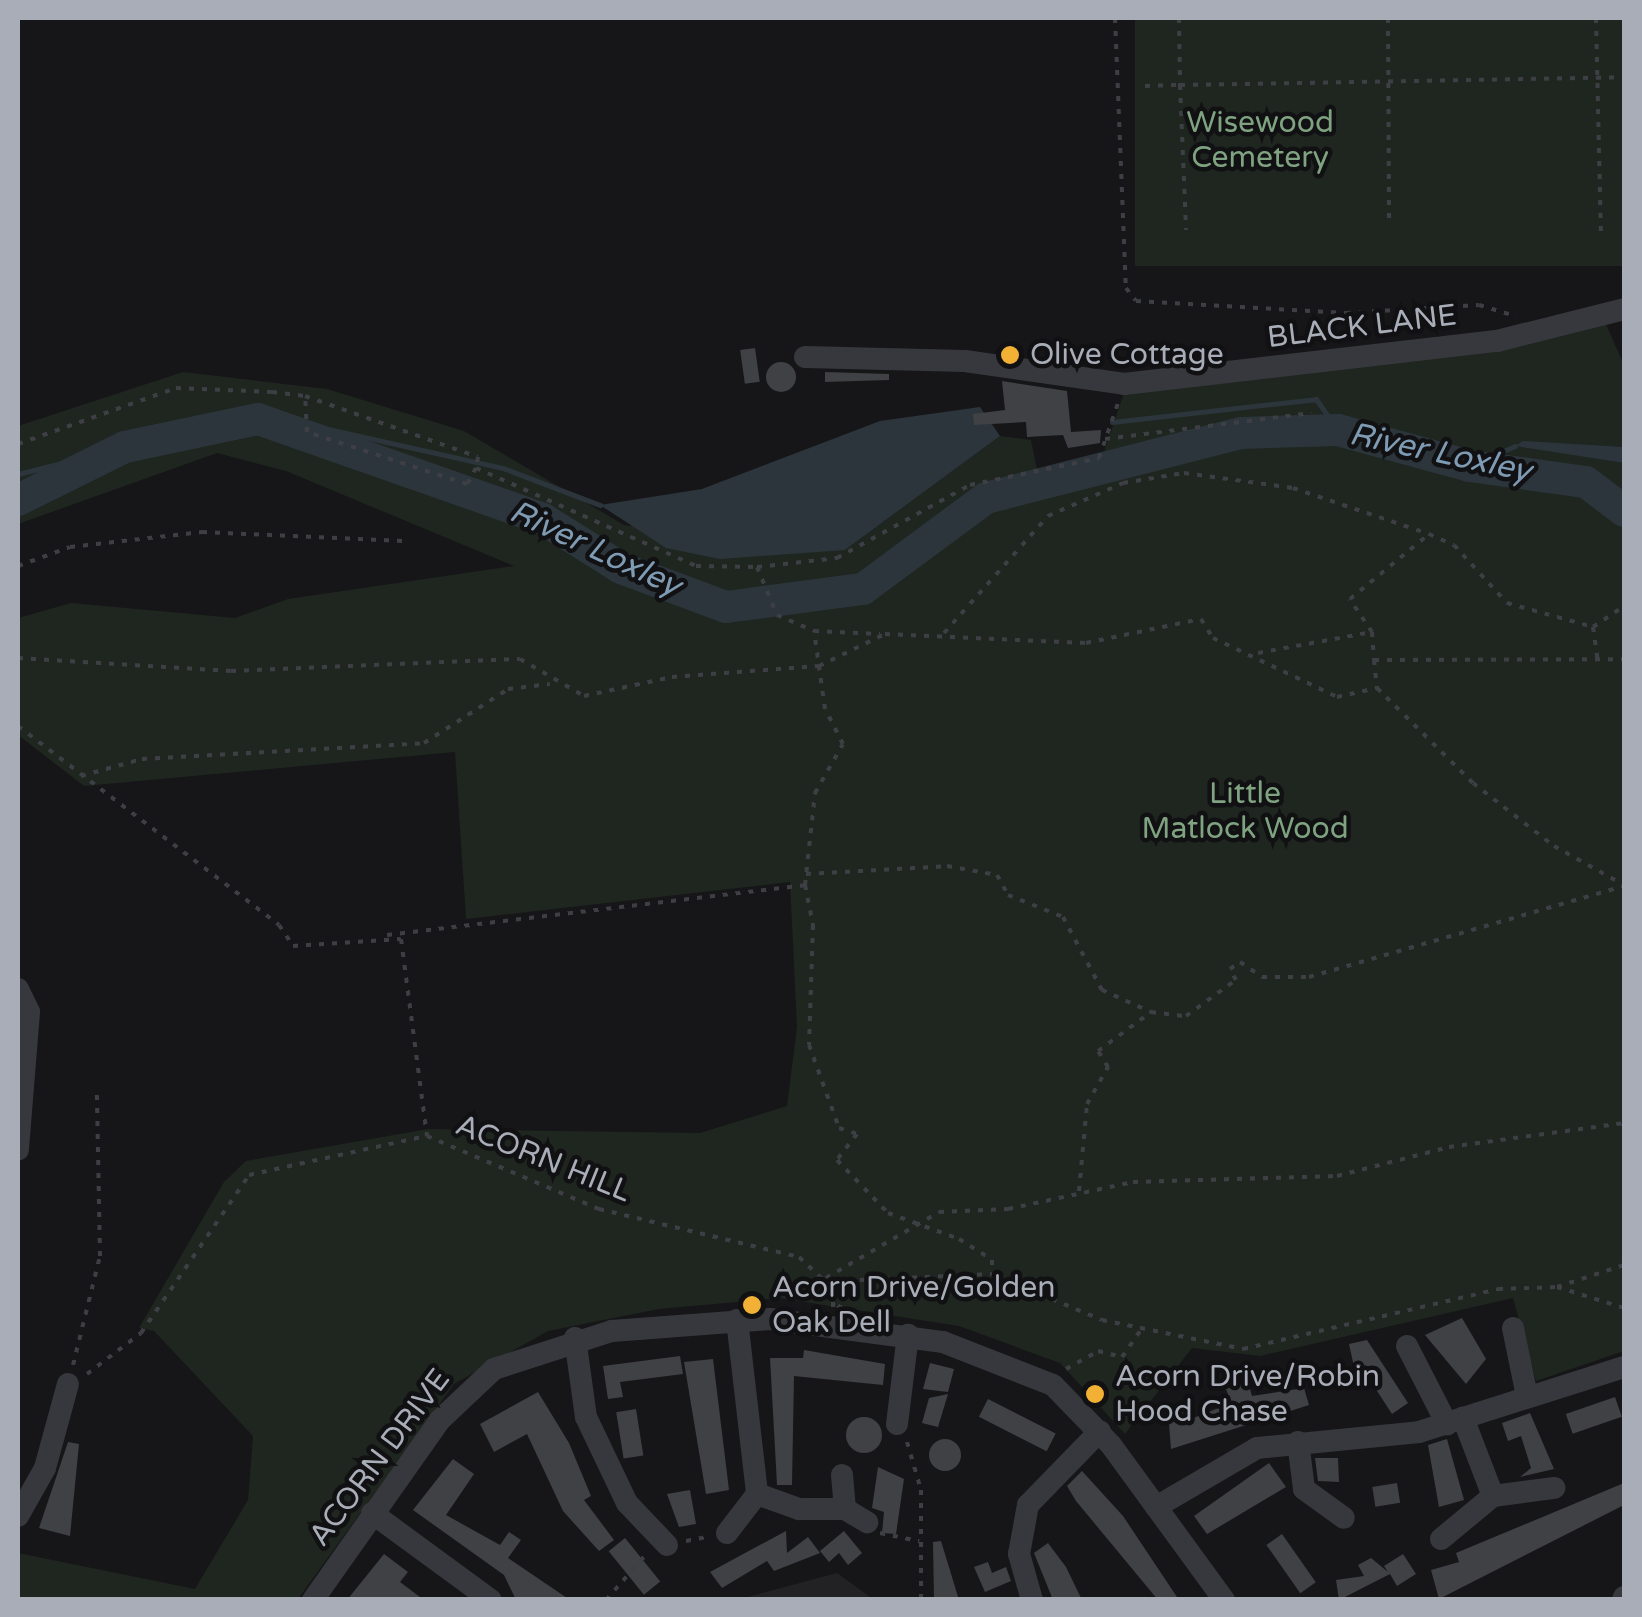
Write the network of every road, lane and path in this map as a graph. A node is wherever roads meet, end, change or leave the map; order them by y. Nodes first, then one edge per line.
1 (1115, 18) edge
2 (1179, 18) edge
3 (1388, 18) edge
4 (1596, 18) edge
5 (1624, 76) edge
6 (1597, 77) junction
7 (1390, 84) junction
8 (1180, 85) junction
9 (1145, 86) dead end
10 (1389, 224) dead end
11 (1186, 230) dead end
12 (1601, 239) dead end
13 (1624, 309) edge
14 (1527, 335) junction
15 (804, 357) dead end
16 (1124, 384) junction
17 (305, 396) junction
18 (1310, 414) dead end
19 (1105, 440) junction
20 (18, 444) edge
21 (476, 468) junction
22 (1429, 534) junction
23 (403, 540) dead end
24 (18, 566) edge
25 (757, 567) junction
26 (1624, 606) edge
27 (1593, 627) junction
28 (814, 630) junction
29 (944, 632) junction
30 (1372, 632) junction
31 (885, 634) junction
32 (1258, 653) junction
33 (18, 658) edge
34 (1624, 659) edge
35 (1374, 660) junction
36 (1598, 662) junction
37 (819, 666) junction
38 (550, 684) junction
39 (1377, 688) junction
40 (18, 726) edge
41 (81, 776) junction
42 (806, 874) junction
43 (805, 885) junction
44 (1624, 886) edge
45 (387, 935) junction
46 (18, 989) edge
47 (1151, 1012) junction
48 (97, 1094) dead end
49 (1624, 1123) edge
50 (427, 1136) junction
51 (18, 1150) edge
52 (1080, 1191) junction
53 (920, 1227) junction
54 (856, 1264) junction
55 (1624, 1266) edge
56 (992, 1274) junction
57 (826, 1278) junction
58 (860, 1280) junction
59 (1557, 1286) junction
60 (843, 1292) dead end
61 (1624, 1308) edge
62 (737, 1320) junction
63 (833, 1323) junction
64 (1142, 1328) junction
65 (1514, 1328) dead end
66 (908, 1335) junction
67 (575, 1338) junction
68 (1407, 1346) dead end
69 (1624, 1367) edge
70 (68, 1384) junction
71 (1053, 1384) junction
72 (1527, 1396) junction
73 (1455, 1421) junction
74 (897, 1424) joint
75 (1100, 1431) junction
76 (1298, 1442) junction
77 (842, 1475) dead end
78 (1554, 1488) dead end
79 (757, 1494) junction
80 (1492, 1496) junction
81 (1156, 1507) junction
82 (845, 1509) junction
83 (372, 1514) junction
84 (18, 1516) edge
85 (1344, 1518) dead end
86 (866, 1522) joint
87 (727, 1533) dead end
88 (1441, 1540) dead end
89 (919, 1541) junction
90 (666, 1545) dead end
91 (1030, 1599) edge
92 (313, 1600) edge
93 (490, 1600) edge
94 (921, 1600) edge
95 (1224, 1600) edge

1 - 14 path
2 - 8 path
3 - 7 path
4 - 6 path
5 - 6 path
6 - 7 path
6 - 12 path
7 - 8 path
7 - 10 path
8 - 9 path
8 - 11 path
13 - 14 street, BLACK LANE
14 - 16 street, BLACK LANE
15 - 16 street, BLACK LANE
16 - 19 path
17 - 20 path
17 - 21 path
17 - 21 path
18 - 19 path
19 - 25 path
21 - 25 path
22 - 27 path
22 - 29 path
22 - 30 path
23 - 24 path
25 - 28 path
26 - 27 path
27 - 36 path
28 - 31 path
28 - 37 path
29 - 31 path
29 - 32 path
30 - 32 path
30 - 35 path
31 - 37 path
32 - 39 path
33 - 38 path
34 - 36 path
35 - 36 path
35 - 39 path
37 - 38 path
37 - 42 path
38 - 41 path
39 - 44 path
40 - 41 path
41 - 45 path
42 - 43 path
42 - 47 path
43 - 45 path
43 - 53 path
44 - 47 path
45 - 50 path, ACORN HILL
46 - 51 street
47 - 52 path
48 - 70 path
49 - 52 path
50 - 57 path, ACORN HILL
50 - 70 path
52 - 53 path
53 - 54 path
53 - 56 path
54 - 57 path
54 - 58 path
55 - 59 path
56 - 58 path
56 - 64 path
57 - 63 path
58 - 60 path
59 - 61 path
59 - 64 path
62 - 63 street, ACORN DRIVE
62 - 67 street, ACORN DRIVE
62 - 79 street
63 - 66 street, ACORN DRIVE
64 - 71 path
65 - 72 street
66 - 71 street, ACORN DRIVE
66 - 74 street
67 - 83 street, ACORN DRIVE
67 - 90 street
68 - 73 street
69 - 72 street
70 - 84 street
71 - 75 street, ACORN DRIVE
72 - 73 street
73 - 76 street
73 - 80 street
74 - 89 path
75 - 81 street, ACORN DRIVE
75 - 91 street
76 - 81 street
76 - 85 street
77 - 82 street
78 - 80 street
79 - 82 street
79 - 87 street
80 - 88 street
81 - 95 street, ACORN DRIVE
82 - 86 street
83 - 92 street, ACORN DRIVE
83 - 93 street
86 - 89 path
89 - 94 path

